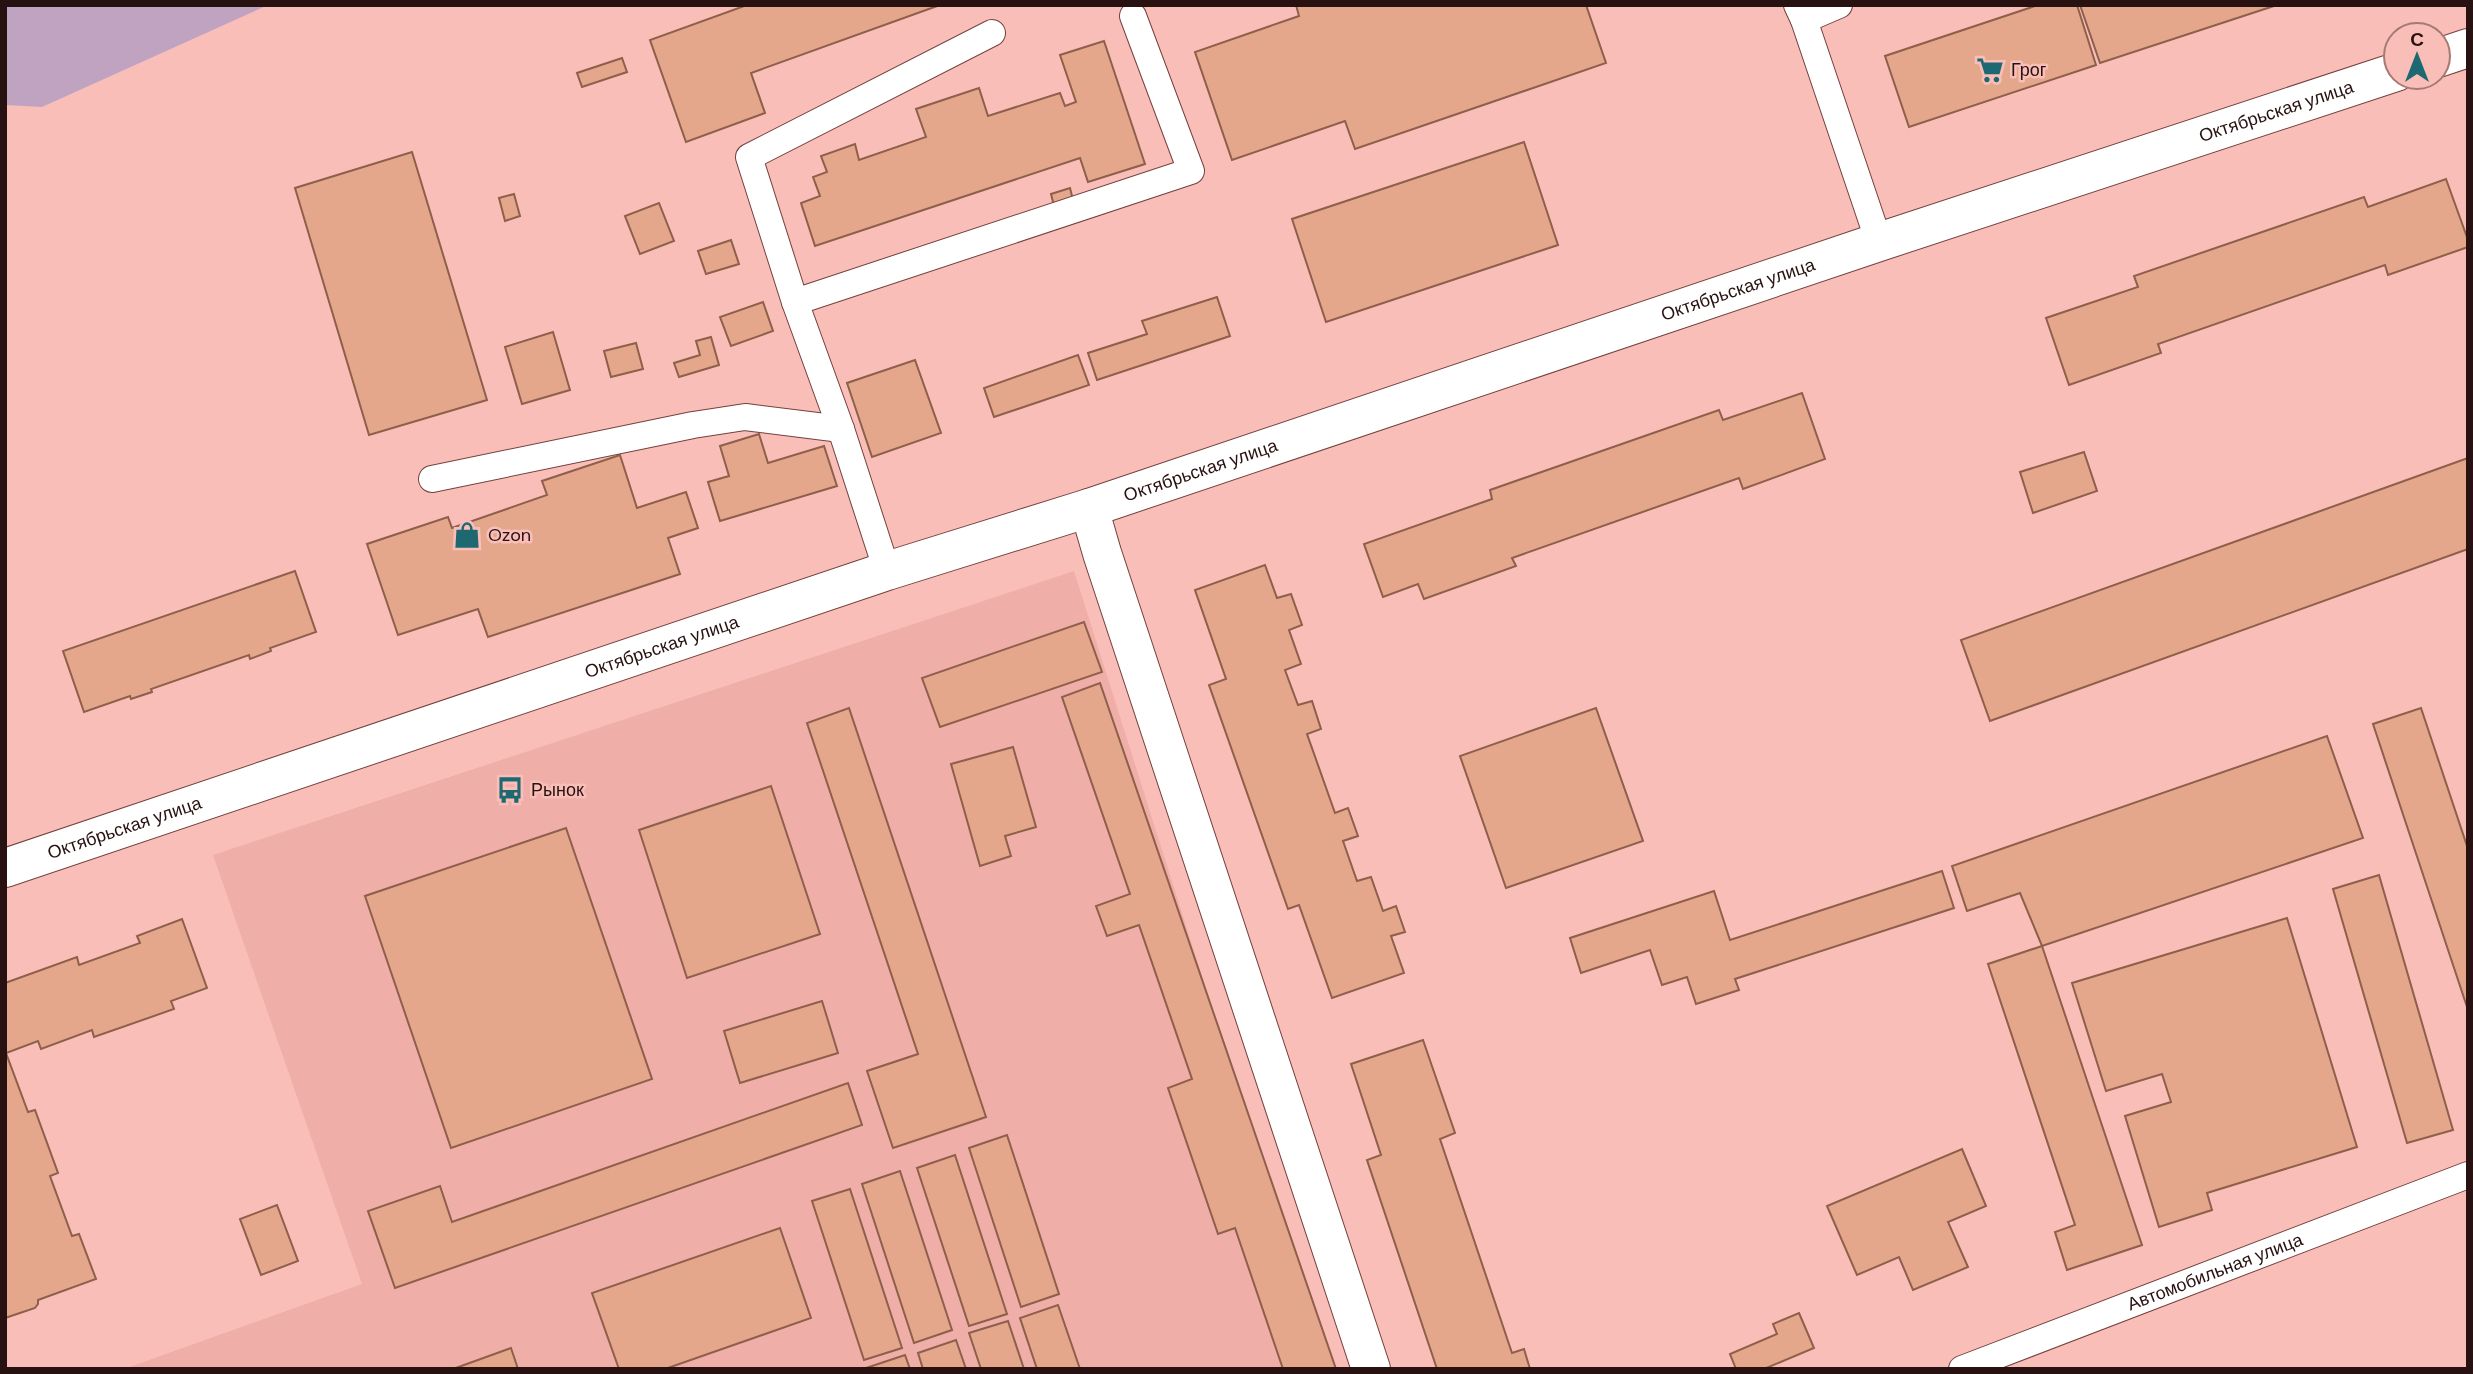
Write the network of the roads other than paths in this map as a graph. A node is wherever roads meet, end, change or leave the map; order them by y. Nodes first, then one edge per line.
1 (1839, 5) edge
2 (1801, 12) edge
3 (1133, 16) dead end
4 (992, 33) dead end
5 (2382, 77) edge
6 (1879, 242) junction
7 (795, 302) junction
8 (841, 429) junction
9 (432, 479) dead end
10 (1089, 508) junction
11 (887, 571) junction
12 (5, 868) edge
13 (2468, 1175) edge
14 (1371, 1369) edge
15 (1962, 1369) edge

1 - 2 lane
2 - 6 lane
3 - 7 lane
4 - 7 lane
5 - 6 street, Октябрьская улица
6 - 10 street, Октябрьская улица
7 - 8 lane
8 - 9 lane
8 - 11 lane
10 - 11 street, Октябрьская улица
10 - 14 street
11 - 12 street, Октябрьская улица
13 - 15 lane, Автомобильная улица

